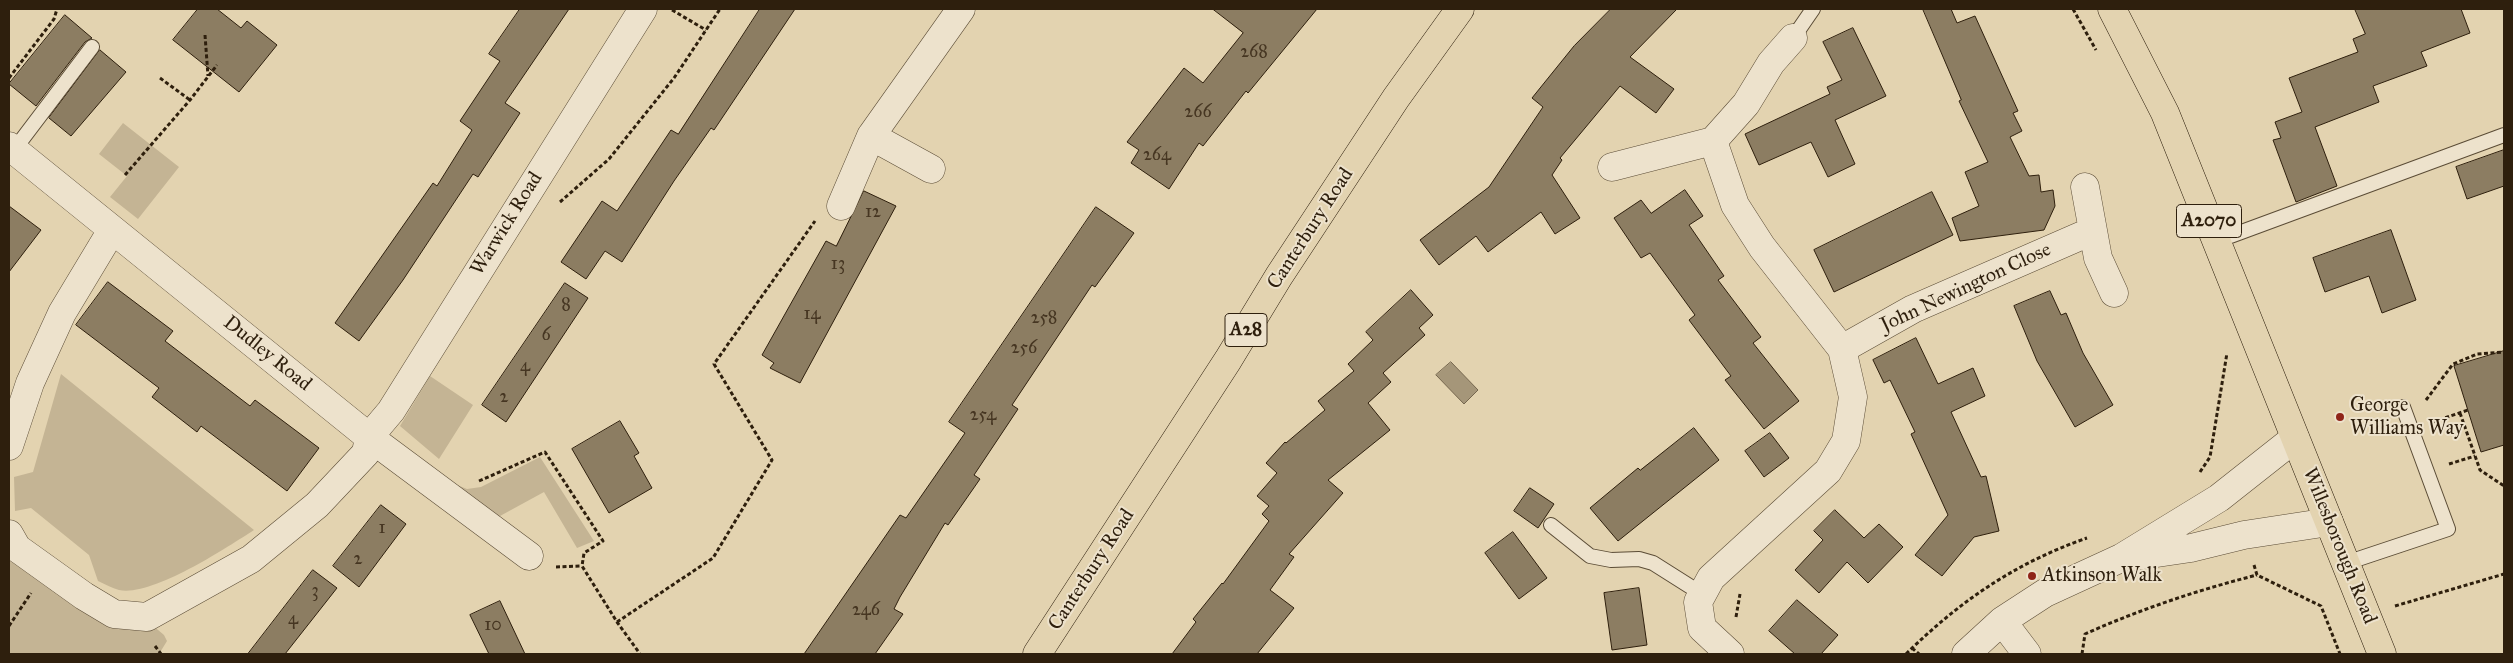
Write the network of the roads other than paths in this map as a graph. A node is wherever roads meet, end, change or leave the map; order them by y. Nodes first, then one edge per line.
1 (643, 9) edge
2 (961, 9) edge
3 (1460, 9) edge
4 (1813, 9) edge
5 (2112, 9) edge
6 (1793, 38) joint
7 (92, 47) dead end
8 (2504, 135) edge
9 (871, 136) junction
10 (1713, 141) junction
11 (11, 148) edge
12 (1612, 167) dead end
13 (931, 170) dead end
14 (2085, 187) dead end
15 (841, 206) road end
16 (112, 230) junction
17 (2092, 230) junction
18 (2217, 241) junction
19 (2114, 293) dead end
20 (1842, 349) junction
21 (2403, 407) dead end
22 (369, 437) junction
23 (2295, 438) junction
24 (9, 446) edge
25 (2329, 522) junction
26 (1551, 525) dead end
27 (9, 534) edge
28 (529, 556) dead end
29 (2121, 558) junction
30 (2346, 563) junction
31 (1702, 594) junction
32 (2002, 621) junction
33 (1037, 654) edge
34 (1730, 654) edge
35 (1966, 654) edge
36 (2027, 654) edge
37 (2382, 654) edge

1 - 22 street, Warwick Road
2 - 9 street
3 - 33 main road, Canterbury Road / A28
4 - 6 lane
5 - 18 main road, A2070
6 - 10 street
7 - 11 lane
8 - 18 lane
9 - 13 street
9 - 15 street
10 - 12 street
10 - 20 street
11 - 16 street, Dudley Road
14 - 17 street
16 - 22 street, Dudley Road
16 - 24 street
17 - 19 street
17 - 20 street, John Newington Close
18 - 23 main road, A2070
20 - 31 street
21 - 30 lane
22 - 27 street, Warwick Road
22 - 28 street, Dudley Road
23 - 25 main road, Willesborough Road / A2070
23 - 29 street
25 - 29 street
25 - 30 main road, Willesborough Road / A2070
26 - 31 lane
29 - 32 street
30 - 37 main road, Willesborough Road / A2070
31 - 34 street
32 - 35 street
32 - 36 street

